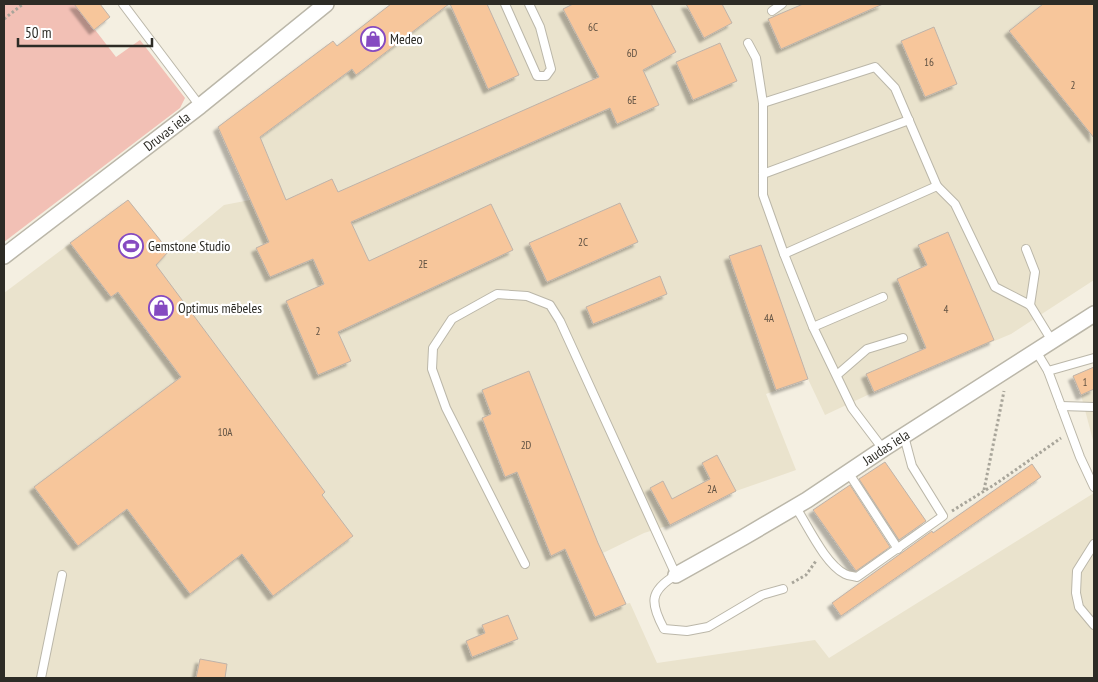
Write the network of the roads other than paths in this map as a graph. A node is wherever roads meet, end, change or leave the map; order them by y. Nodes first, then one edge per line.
1 (123, 4) edge
2 (326, 4) edge
3 (505, 4) edge
4 (529, 4) edge
5 (782, 4) edge
6 (772, 11) dead end
7 (748, 43) dead end
8 (763, 103) junction
9 (200, 106) junction
10 (909, 120) junction
11 (763, 174) junction
12 (937, 186) junction
13 (1026, 249) dead end
14 (784, 254) junction
15 (4, 256) edge
16 (883, 297) dead end
17 (1030, 304) junction
18 (1094, 314) edge
19 (813, 327) junction
20 (902, 338) dead end
21 (1052, 341) junction
22 (1036, 351) junction
23 (1094, 358) edge
24 (1048, 371) junction
25 (837, 375) junction
26 (1061, 406) junction
27 (1094, 408) edge
28 (904, 436) junction
29 (883, 449) junction
30 (848, 472) junction
31 (1094, 487) edge
32 (796, 506) junction
33 (1094, 544) edge
34 (898, 549) junction
35 (525, 564) dead end
36 (62, 575) dead end
37 (676, 575) junction
38 (783, 589) road end
39 (1094, 625) edge
40 (41, 678) edge

1 - 9 lane
2 - 9 street, Druvas iela
3 - 4 lane
5 - 6 lane
7 - 8 lane
8 - 10 lane
8 - 11 lane
9 - 15 street, Druvas iela
10 - 11 lane
10 - 12 lane
11 - 14 lane
12 - 14 lane
12 - 17 lane
13 - 17 lane
14 - 19 lane
16 - 19 lane
17 - 21 lane
18 - 21 street, Jaudas iela
19 - 25 lane
20 - 25 lane
21 - 22 street, Jaudas iela
22 - 24 lane
22 - 28 street, Jaudas iela
23 - 24 lane
24 - 26 lane
25 - 29 lane
26 - 27 lane
26 - 31 lane
28 - 29 street, Jaudas iela
28 - 34 lane
29 - 30 street, Jaudas iela
30 - 32 street, Jaudas iela
30 - 34 lane
32 - 34 lane
32 - 37 street, Jaudas iela
33 - 39 lane
35 - 37 lane
36 - 40 lane
37 - 38 lane

